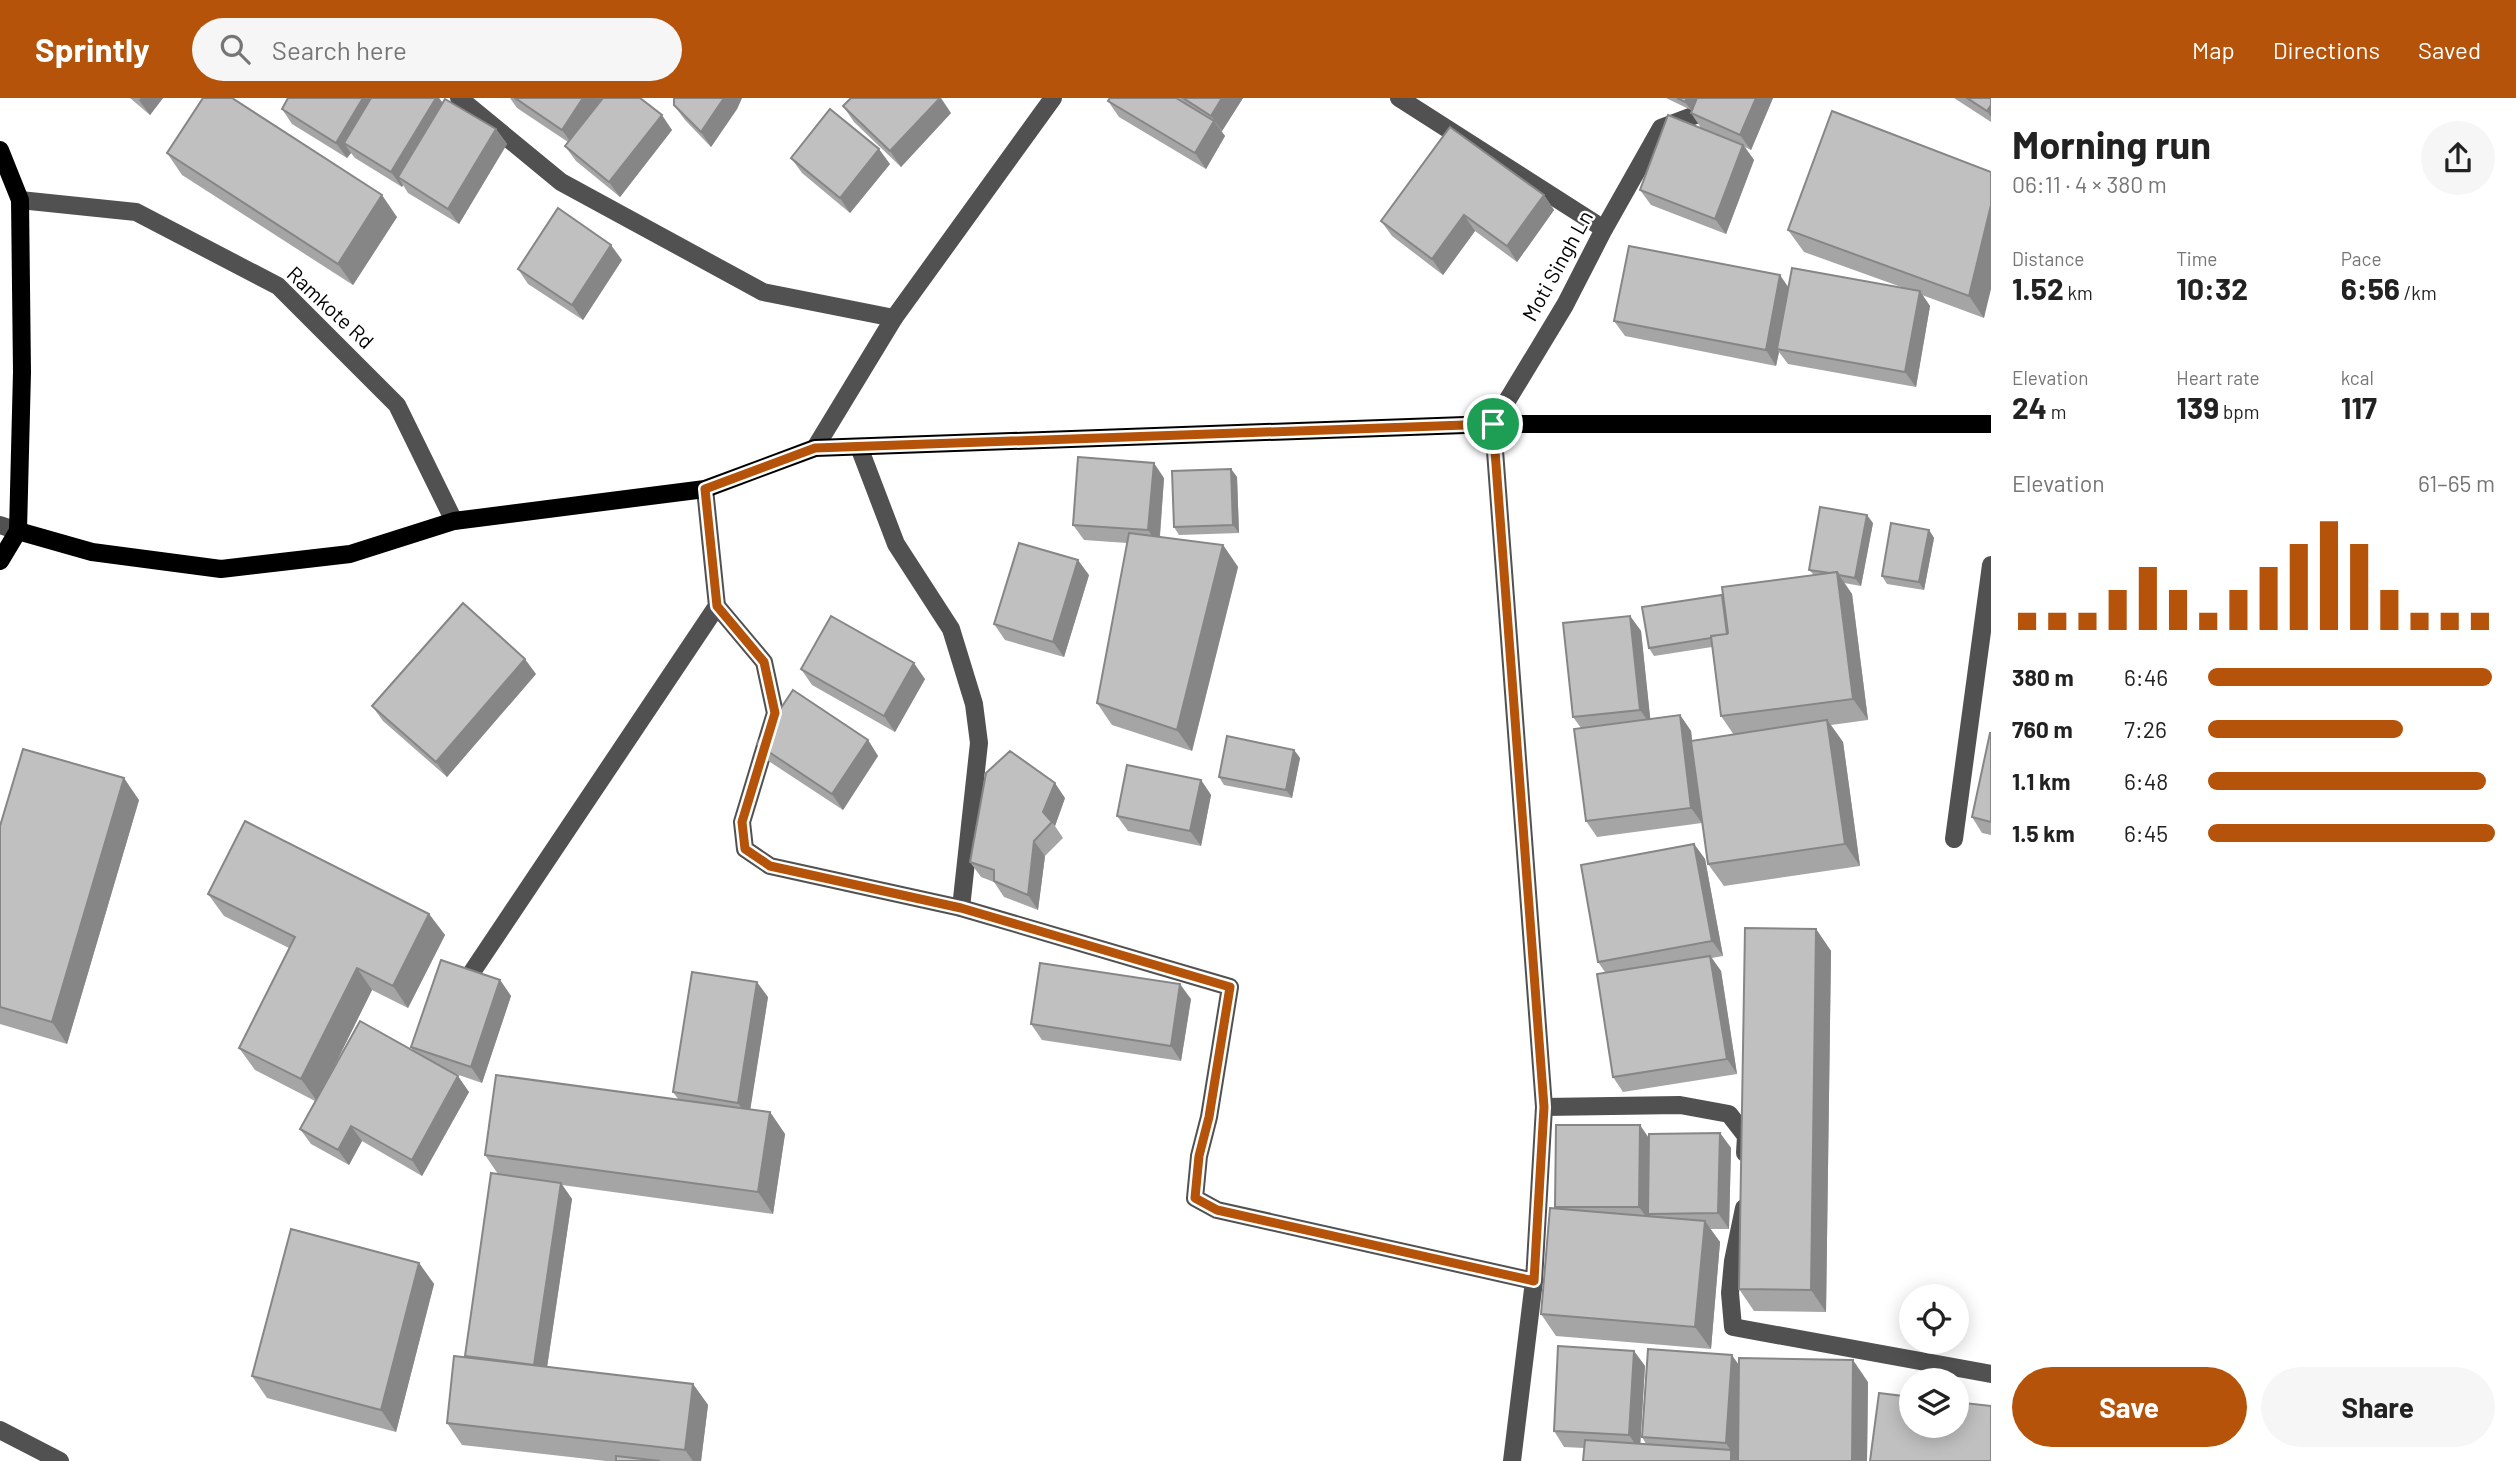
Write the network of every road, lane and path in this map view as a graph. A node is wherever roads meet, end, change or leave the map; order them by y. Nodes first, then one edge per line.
1 (459, 98) edge
2 (1053, 98) edge
3 (1399, 98) edge
4 (1703, 98) edge
5 (0, 150) edge
6 (20, 200) junction
7 (1604, 229) junction
8 (894, 318) junction
9 (1493, 424) junction
10 (1991, 424) edge
11 (859, 447) junction
12 (815, 448) junction
13 (705, 489) junction
14 (454, 521) junction
15 (0, 525) edge
16 (18, 531) junction
17 (0, 561) edge
18 (1991, 565) edge
19 (717, 606) junction
20 (1954, 839) dead end
21 (961, 908) junction
22 (468, 978) edge
23 (1544, 1107) junction
24 (1534, 1281) junction
25 (1991, 1374) edge
26 (0, 1430) edge
27 (60, 1461) edge
28 (1512, 1461) edge

1 - 8 street
2 - 8 street
3 - 7 street
4 - 7 street, Moti Singh Ln
5 - 6 main road
6 - 14 street, Ramkote Rd
6 - 16 main road
7 - 9 street, Moti Singh Ln
8 - 12 street
9 - 10 main road
9 - 11 main road
9 - 23 street
11 - 12 main road
11 - 21 street
12 - 13 main road
13 - 14 main road
13 - 19 street
14 - 16 main road
15 - 16 street
16 - 17 main road
18 - 20 street
19 - 21 street
19 - 22 street
21 - 24 street
23 - 24 street
23 - 25 street
24 - 28 street
26 - 27 street

